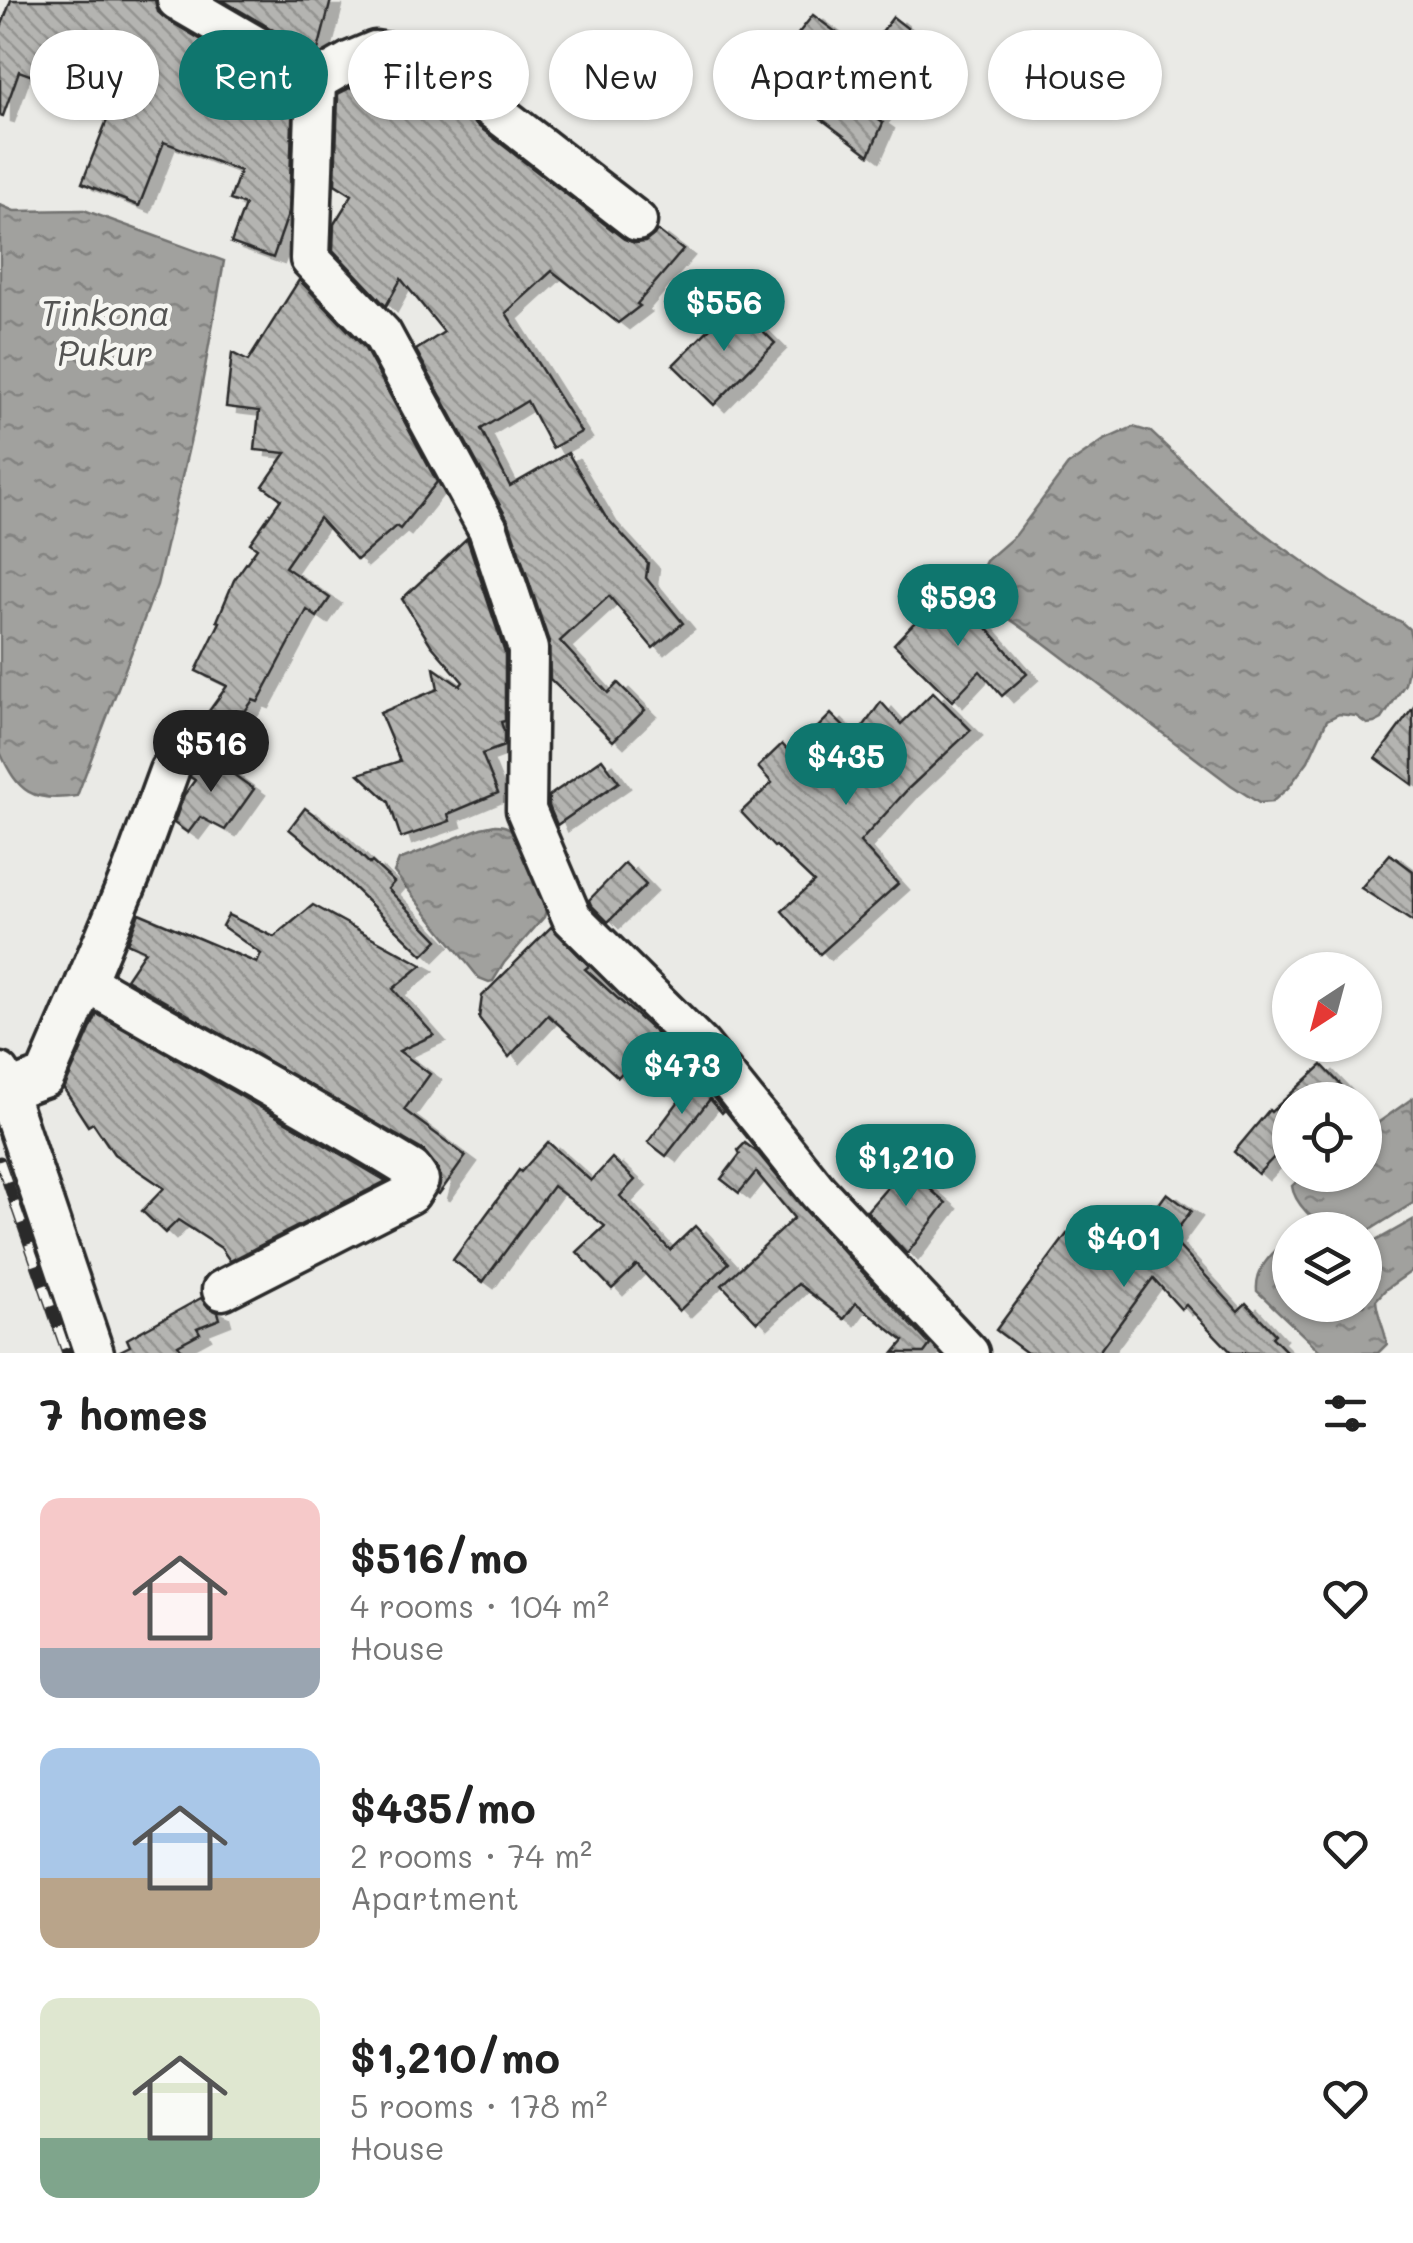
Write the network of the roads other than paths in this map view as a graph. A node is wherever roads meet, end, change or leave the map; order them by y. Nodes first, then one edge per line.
1 (177, 0) edge
2 (229, 30) edge
3 (328, 73) edge
4 (315, 120) edge
5 (636, 221) dead end
6 (169, 771) dead end
7 (86, 982) junction
8 (3, 1082) edge
9 (222, 1290) dead end
10 (94, 1353) edge
11 (969, 1353) edge

1 - 2 street
3 - 5 street
4 - 11 street
6 - 7 street
7 - 8 street
7 - 9 street
8 - 10 street

